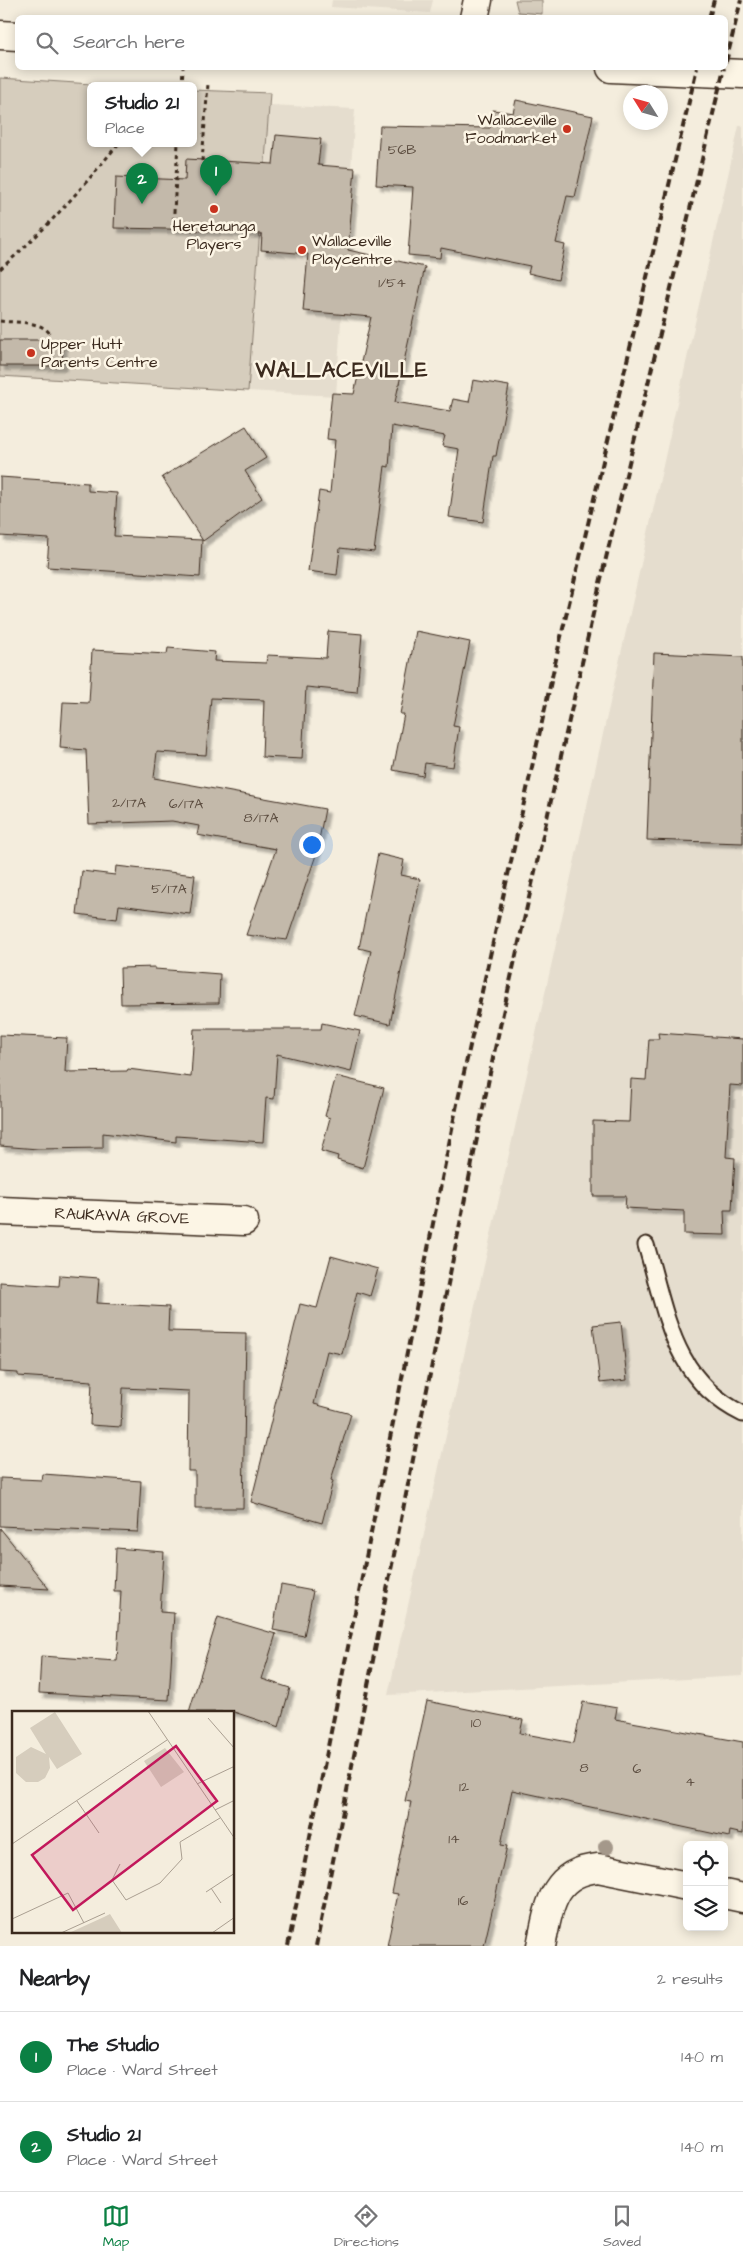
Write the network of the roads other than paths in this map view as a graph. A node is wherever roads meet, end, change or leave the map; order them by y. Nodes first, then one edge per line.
1 (478, 0) edge
2 (475, 15) edge
3 (0, 35) edge
4 (15, 36) edge
5 (655, 70) edge
6 (743, 74) edge
7 (0, 1211) edge
8 (244, 1221) dead end
9 (646, 1246) dead end
10 (743, 1414) edge
11 (683, 1885) edge
12 (728, 1895) edge
13 (743, 1898) edge
14 (541, 1946) edge

1 - 2 street
3 - 4 street
5 - 6 street
7 - 8 street, RAUKAWA GROVE
9 - 10 lane
11 - 14 street
12 - 13 street

